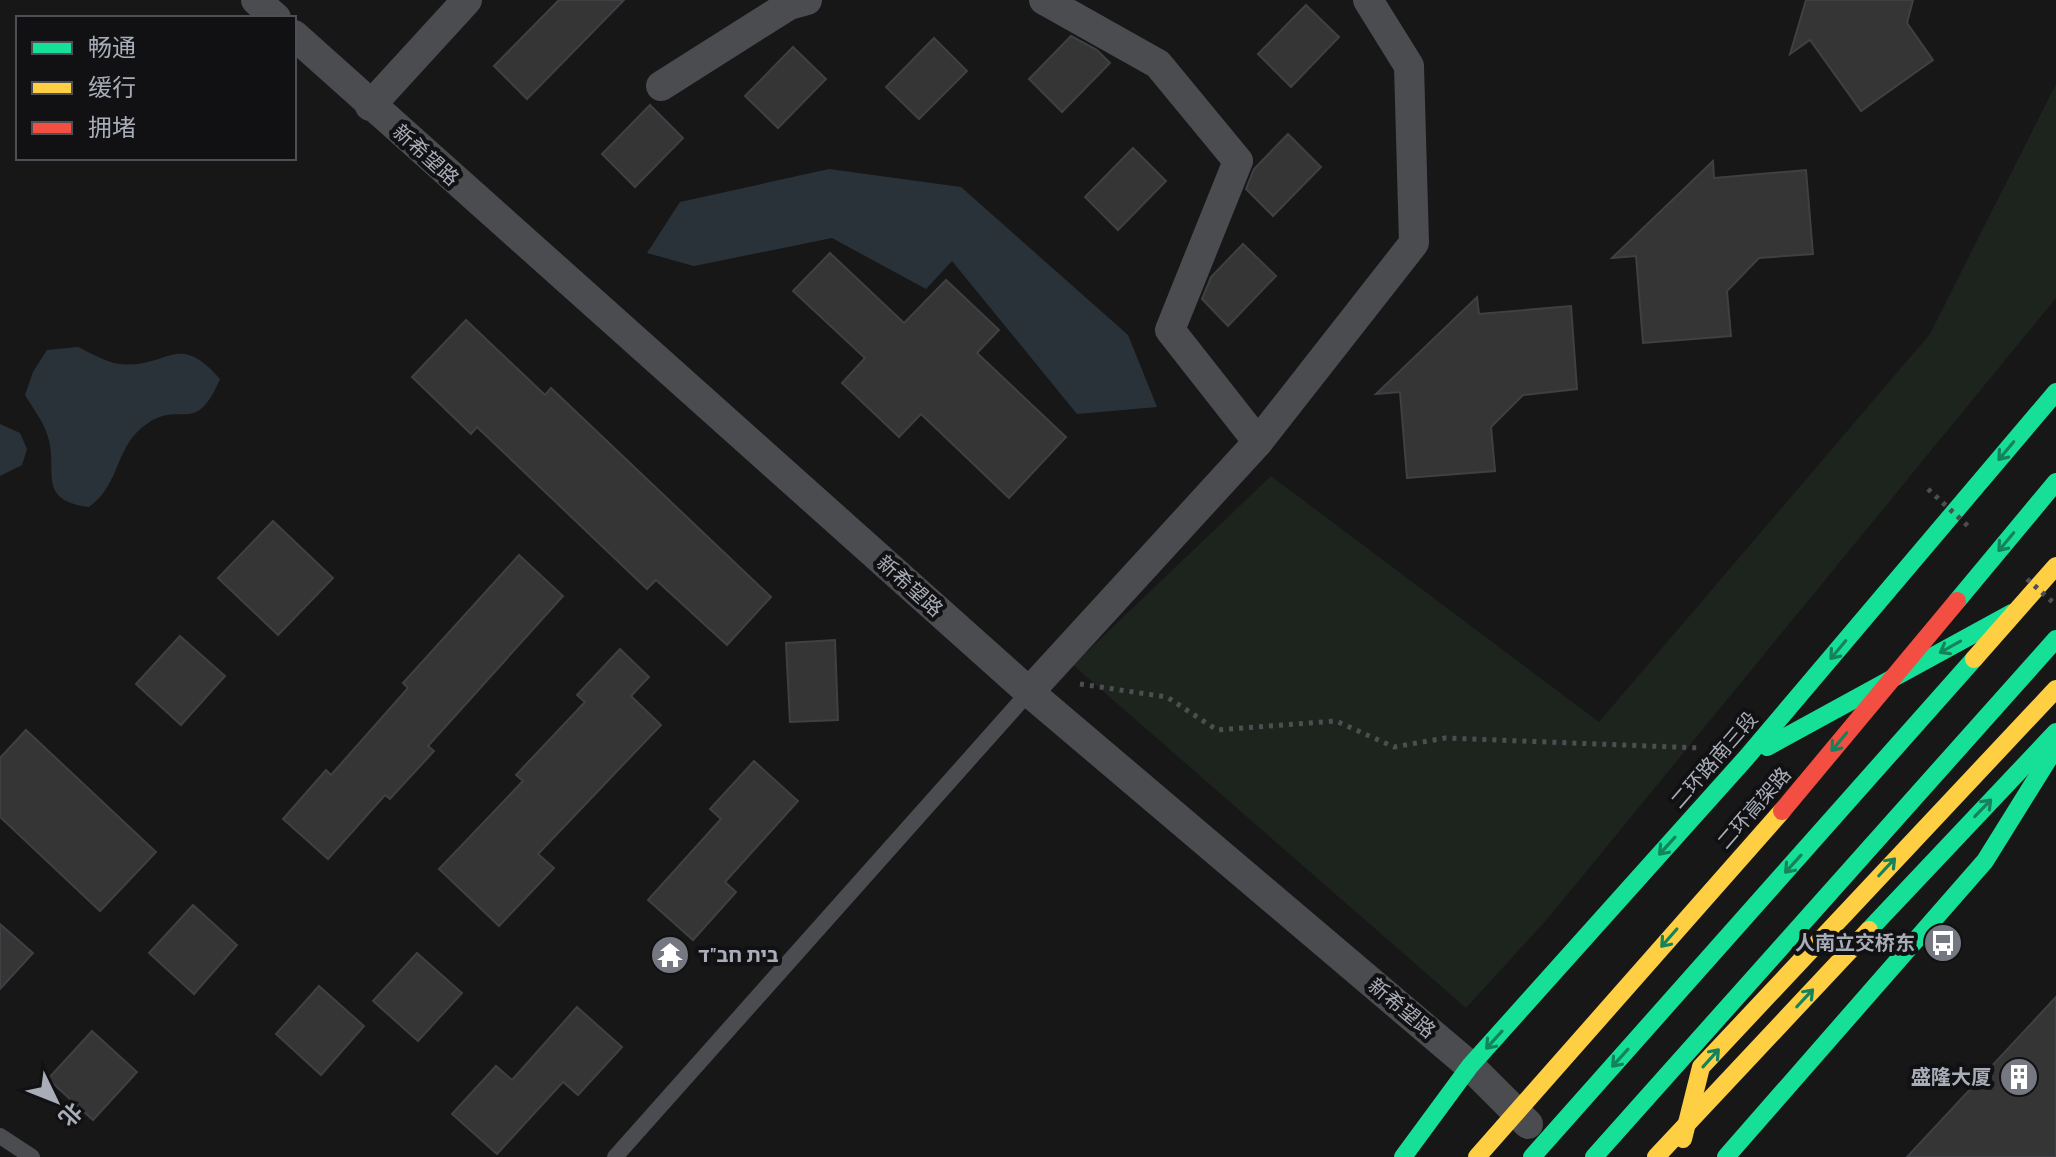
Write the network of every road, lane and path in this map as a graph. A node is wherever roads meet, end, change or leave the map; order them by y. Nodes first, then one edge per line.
1 (256, 0) edge
2 (467, 0) edge
3 (807, 0) edge
4 (1044, 0) edge
5 (1368, 0) edge
6 (274, 16) edge
7 (296, 37) edge
8 (661, 86) dead end
9 (370, 106) junction
10 (2056, 392) edge
11 (1258, 442) junction
12 (2056, 482) edge
13 (2056, 566) edge
14 (2018, 610) junction
15 (2056, 640) edge
16 (1036, 684) junction
17 (2056, 689) edge
18 (2056, 732) edge
19 (1709, 739) dead end
20 (2056, 747) edge
21 (1870, 749) dead end
22 (1995, 750) junction
23 (1746, 758) junction
24 (1470, 1066) junction
25 (1561, 1095) dead end
26 (0, 1136) edge
27 (1527, 1145) edge
28 (32, 1157) edge
29 (615, 1157) edge
30 (1403, 1157) edge
31 (1477, 1157) edge
32 (1594, 1157) edge
33 (1656, 1157) edge
34 (1678, 1157) edge
35 (1726, 1157) edge

1 - 6 street
2 - 9 street
3 - 8 street
4 - 11 street
5 - 11 street
7 - 9 street, 新希望路
9 - 16 street, 新希望路
10 -> 23 main road, 二环路南三段
11 - 16 street
12 -> 31 main road, 二环高架路, bridge
13 - 14 main road
14 - 21 main road
14 -> 23 main road
14 -> 27 main road
15 - 22 main road
15 - 32 main road
16 - 19 path
16 - 24 street, 新希望路
16 - 29 lane
17 - 22 main road
33 -> 18 main road, bridge
20 - 35 main road
34 -> 22 main road
23 -> 24 main road, 二环路南三段
24 - 27 street, 新希望路
24 - 30 main road, 二环路南三段
25 - 27 main road
26 - 28 lane

